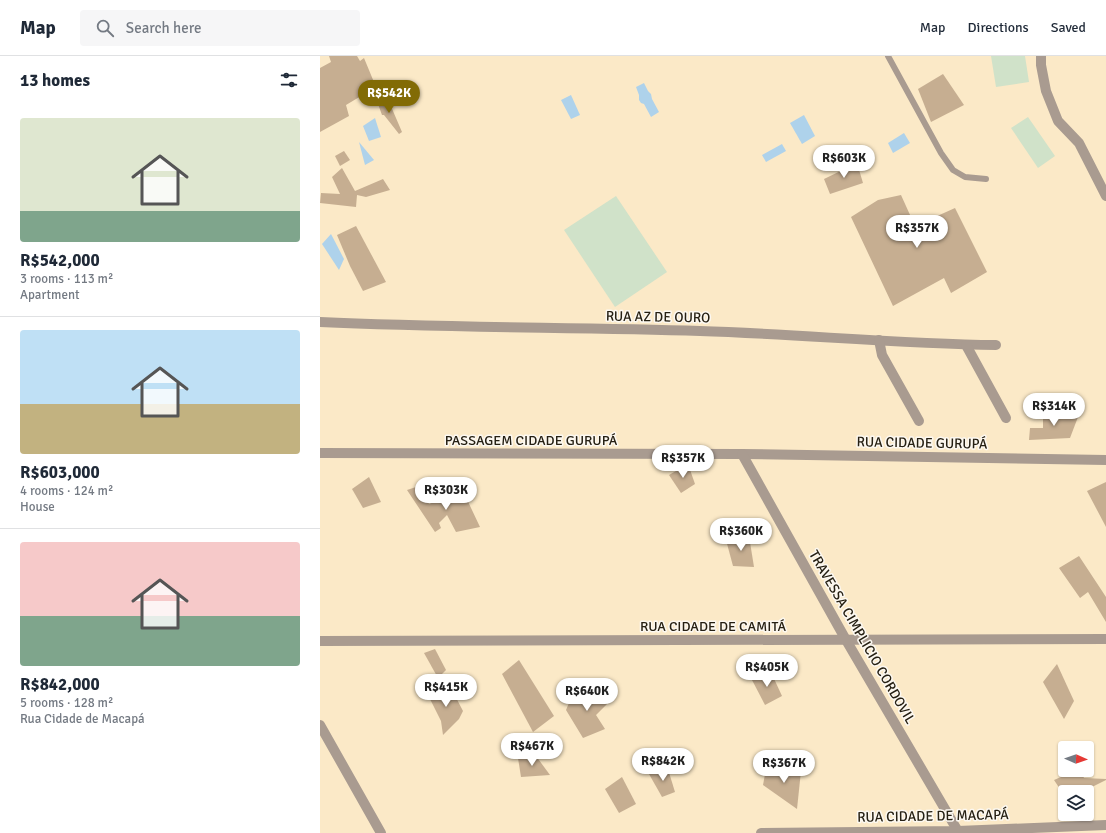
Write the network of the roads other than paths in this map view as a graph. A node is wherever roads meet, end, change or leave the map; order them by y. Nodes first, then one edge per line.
1 (888, 56) edge
2 (1041, 56) edge
3 (986, 179) dead end
4 (1106, 196) edge
5 (320, 322) edge
6 (879, 340) junction
7 (966, 344) junction
8 (996, 345) dead end
9 (1006, 418) dead end
10 (919, 421) dead end
11 (320, 453) edge
12 (742, 454) junction
13 (1104, 460) edge
14 (1106, 639) edge
15 (846, 640) junction
16 (320, 641) edge
17 (320, 725) edge
18 (1106, 825) edge
19 (958, 832) edge
20 (381, 833) edge
21 (761, 833) edge

1 - 3 lane
2 - 4 street
5 - 6 street, RUA AZ DE OURO
6 - 7 street, RUA AZ DE OURO
6 - 10 street
7 - 8 street, RUA AZ DE OURO
7 - 9 street
11 - 12 street, PASSAGEM CIDADE GURUPÁ
12 - 13 street, RUA CIDADE GURUPÁ
12 - 15 street, TRAVESSA CIMPLICIO CORDOVIL
14 - 15 street, RUA CIDADE DE CAMITÁ
15 - 16 street, RUA CIDADE DE CAMITÁ
15 - 19 street, TRAVESSA CIMPLICIO CORDOVIL
17 - 20 street
18 - 19 street, RUA CIDADE DE MACAPÁ
19 - 21 street, RUA CIDADE DE MACAPÁ

